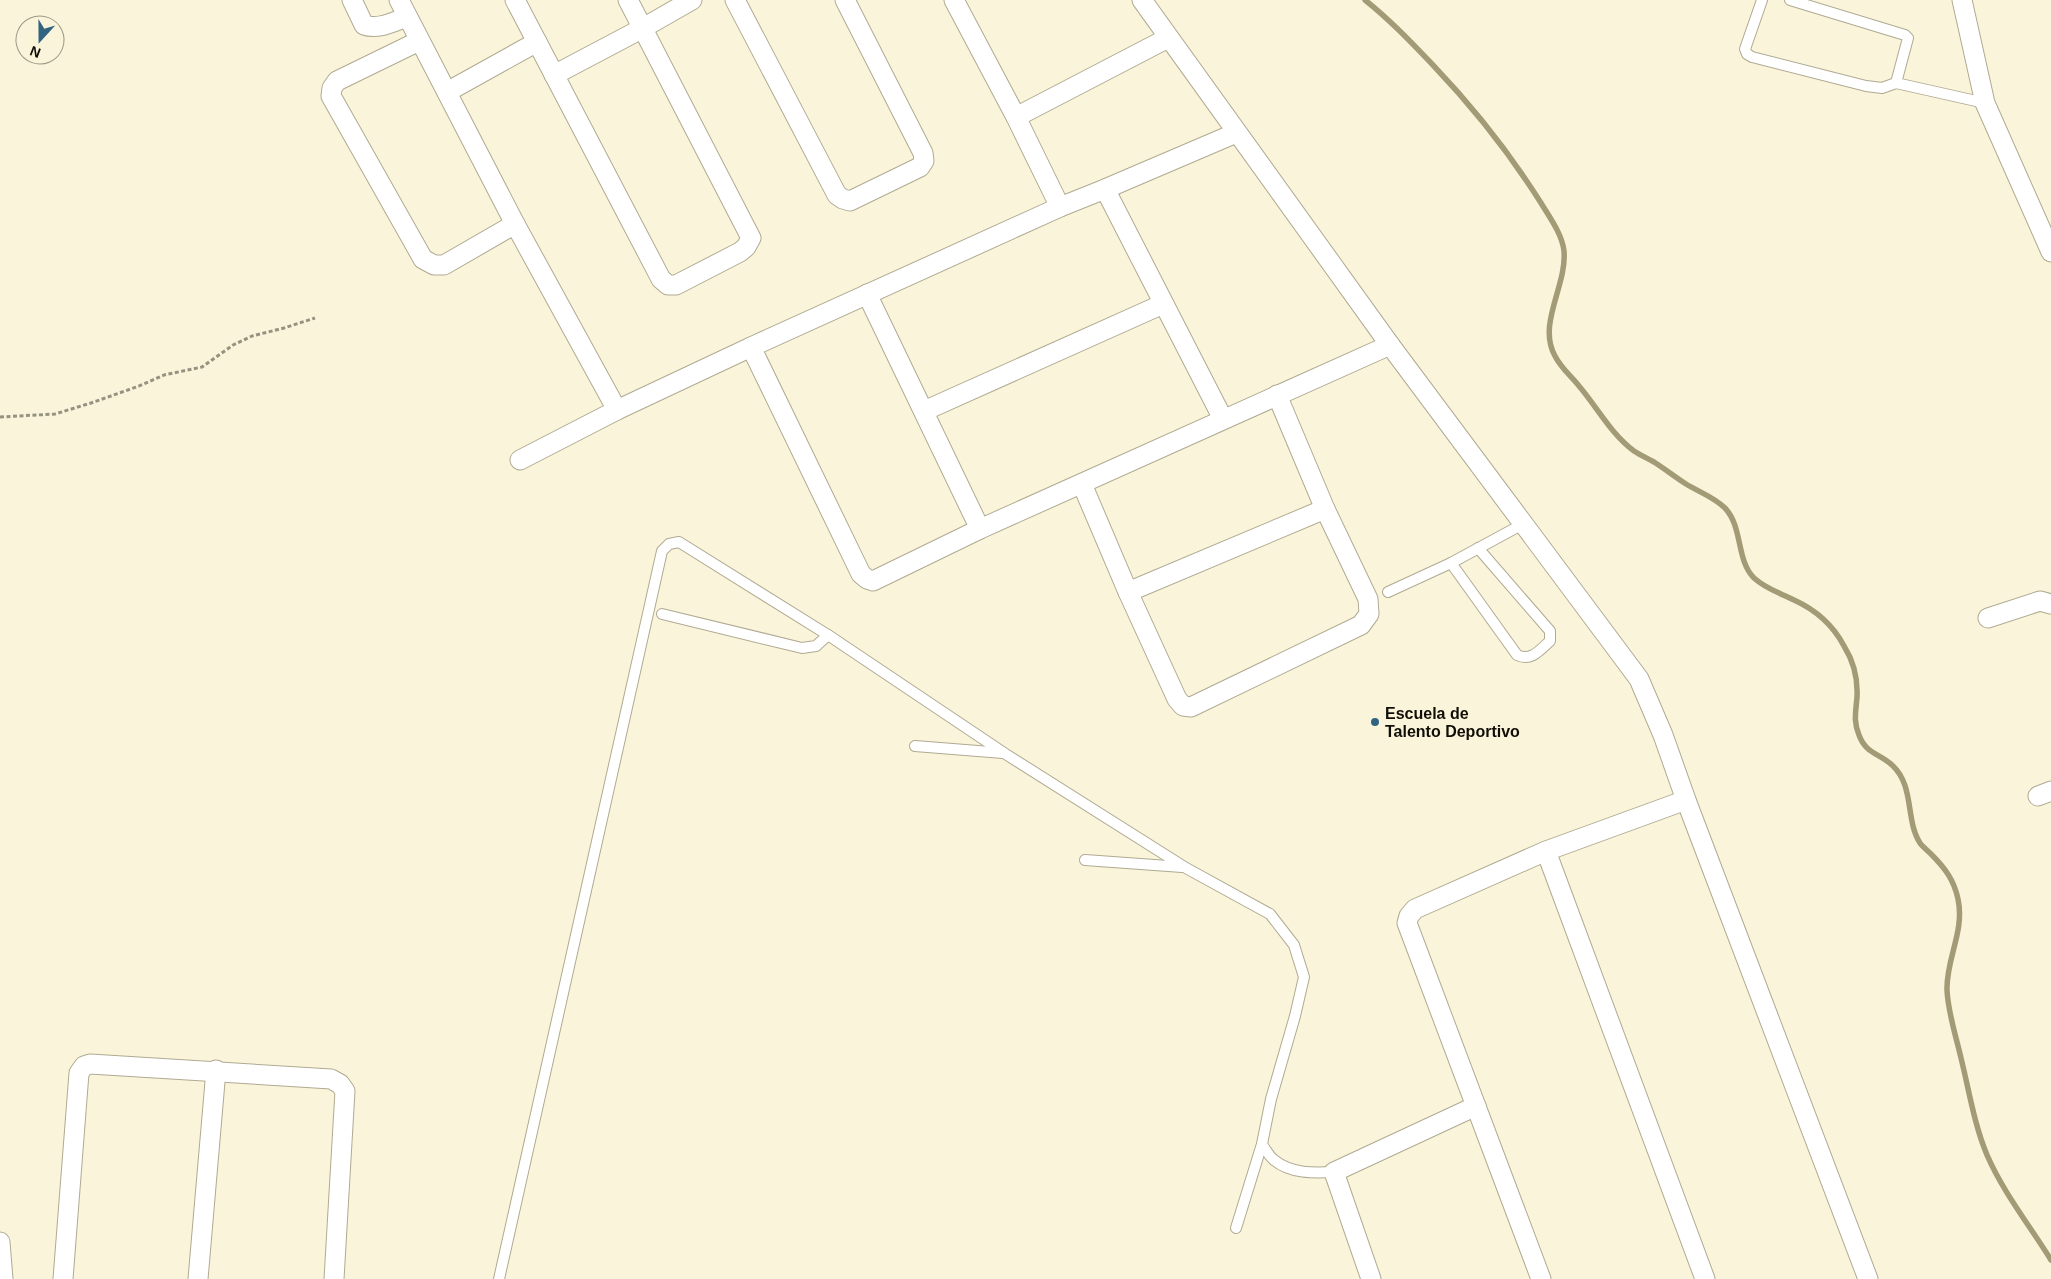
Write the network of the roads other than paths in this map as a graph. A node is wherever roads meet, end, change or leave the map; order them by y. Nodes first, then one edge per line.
1 (352, 0) edge
2 (399, 0) edge
3 (515, 0) edge
4 (628, 0) edge
5 (692, 0) edge
6 (734, 0) edge
7 (845, 0) edge
8 (954, 0) edge
9 (1142, 0) edge
10 (1762, 0) edge
11 (1790, 0) edge
12 (1962, 0) edge
13 (407, 17) junction
14 (643, 28) junction
15 (1168, 38) junction
16 (419, 41) junction
17 (537, 42) junction
18 (554, 75) junction
19 (1896, 83) junction
20 (447, 92) junction
21 (1985, 103) junction
22 (1016, 117) junction
23 (1236, 133) junction
24 (1105, 189) junction
25 (1060, 207) junction
26 (515, 224) junction
27 (2051, 252) edge
28 (867, 294) junction
29 (1163, 304) junction
30 (1390, 345) junction
31 (751, 347) junction
32 (1277, 395) junction
33 (617, 410) junction
34 (924, 411) junction
35 (1223, 419) junction
36 (520, 460) dead end
37 (1082, 484) junction
38 (1325, 509) junction
39 (1522, 524) junction
40 (980, 529) junction
41 (1478, 548) junction
42 (1451, 563) junction
43 (1128, 592) junction
44 (1388, 592) dead end
45 (2051, 604) edge
46 (662, 614) dead end
47 (1988, 618) dead end
48 (828, 635) junction
49 (915, 746) dead end
50 (1004, 753) junction
51 (1686, 800) junction
52 (1546, 851) junction
53 (1085, 860) dead end
54 (1186, 868) junction
55 (216, 1070) junction
56 (1476, 1106) junction
57 (1262, 1144) junction
58 (1334, 1172) junction
59 (1236, 1228) dead end
60 (0, 1242) edge
61 (3, 1279) edge
62 (63, 1279) edge
63 (198, 1279) edge
64 (334, 1279) edge
65 (498, 1279) edge
66 (1372, 1279) edge
67 (1541, 1279) edge
68 (1704, 1279) edge
69 (1868, 1279) edge

1 - 13 street
2 - 13 street
3 - 17 street
4 - 14 street
5 - 14 street
6 - 7 street
8 - 22 street
9 - 15 street
10 - 19 lane
11 - 19 lane
12 - 21 street
13 - 16 street
14 - 18 street
14 - 18 street
15 - 22 street
15 - 23 street
16 - 20 street
16 - 26 street
17 - 18 street
17 - 20 street
19 - 21 lane
20 - 26 street
21 - 27 street
22 - 25 street
23 - 24 street
23 - 30 street
24 - 25 street
24 - 29 street
25 - 28 street
26 - 33 street
28 - 31 street
28 - 34 street
29 - 34 street
29 - 35 street
30 - 32 street
30 - 39 street
31 - 33 street
31 - 40 street
32 - 35 street
32 - 38 street
33 - 36 street
34 - 40 street
35 - 37 street
37 - 40 street
37 - 43 street
38 - 43 street
38 - 43 street
39 - 41 lane
39 - 51 street
41 - 42 lane
41 - 42 lane
42 - 44 lane
45 - 47 street
46 - 48 lane
48 - 50 lane
48 - 65 lane
49 - 50 lane
50 - 54 lane
51 - 52 street
51 - 69 street
52 - 56 street
52 - 68 street
53 - 54 lane
54 - 57 lane
55 - 62 street
55 - 63 street
55 - 64 street
56 - 58 street
56 - 67 street
57 - 58 lane
57 - 59 lane
58 - 66 street
60 - 61 street

